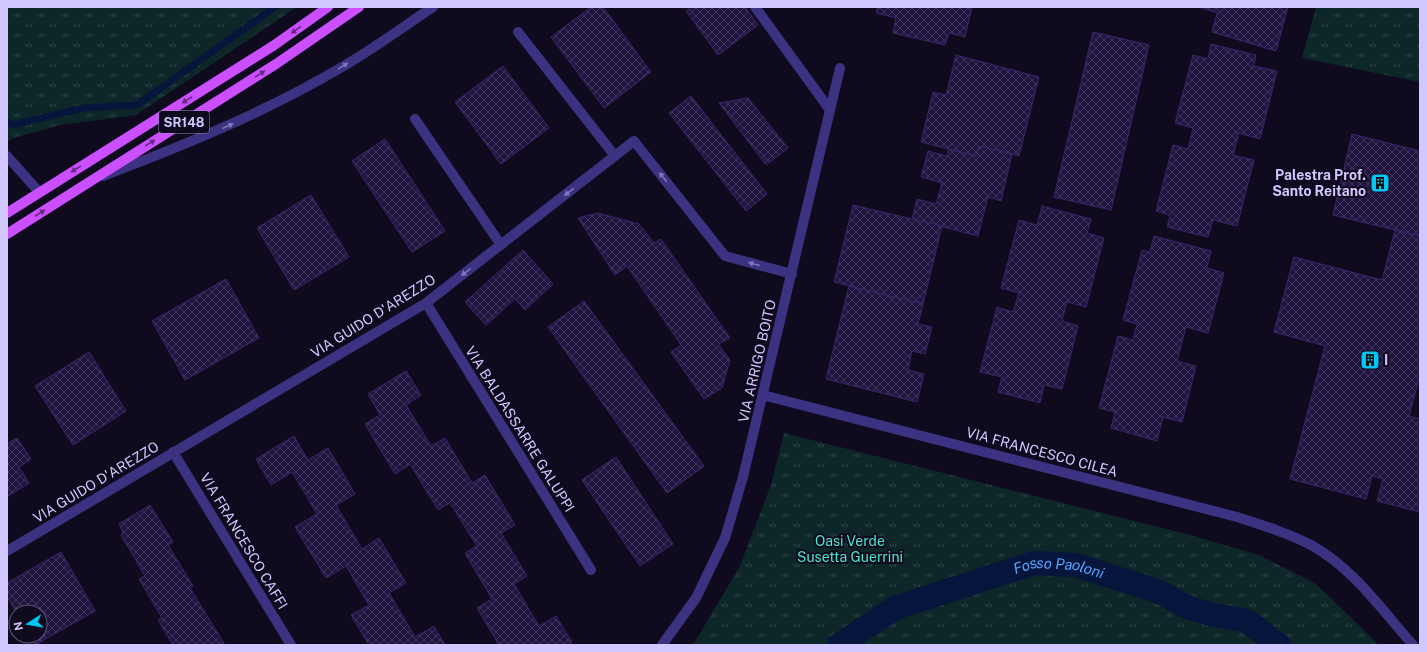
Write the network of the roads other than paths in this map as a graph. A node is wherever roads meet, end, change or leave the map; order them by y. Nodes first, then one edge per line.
1 (328, 7) edge
2 (359, 7) edge
3 (433, 7) edge
4 (755, 7) edge
5 (518, 32) dead end
6 (840, 68) dead end
7 (830, 110) junction
8 (415, 119) dead end
9 (7, 156) edge
10 (615, 156) junction
11 (88, 182) junction
12 (39, 192) junction
13 (7, 213) edge
14 (7, 234) edge
15 (501, 245) junction
16 (792, 274) junction
17 (426, 303) junction
18 (763, 395) junction
19 (173, 452) junction
20 (7, 551) edge
21 (591, 570) dead end
22 (291, 645) edge
23 (662, 645) edge
24 (1413, 645) edge

1 -> 12 main road, SR148
11 -> 2 main road, SR148
11 -> 3 street
4 - 7 street
5 - 10 street
6 - 7 street, VIA ARRIGO BOITO
7 - 16 street, VIA ARRIGO BOITO
8 - 15 street
9 - 12 street
10 -> 15 street, VIA GUIDO D'AREZZO
16 -> 10 street, VIA GUIDO D'AREZZO
14 -> 11 main road, SR148
12 - 13 main road, SR148
15 -> 17 street, VIA GUIDO D'AREZZO
16 - 18 street, VIA ARRIGO BOITO
17 - 19 street, VIA GUIDO D'AREZZO
17 - 21 street, VIA BALDASSARRE GALUPPI
18 - 23 street, VIA ARRIGO BOITO
18 - 24 street, VIA FRANCESCO CILEA
19 - 20 street, VIA GUIDO D'AREZZO
19 - 22 street, VIA FRANCESCO CAFFI

